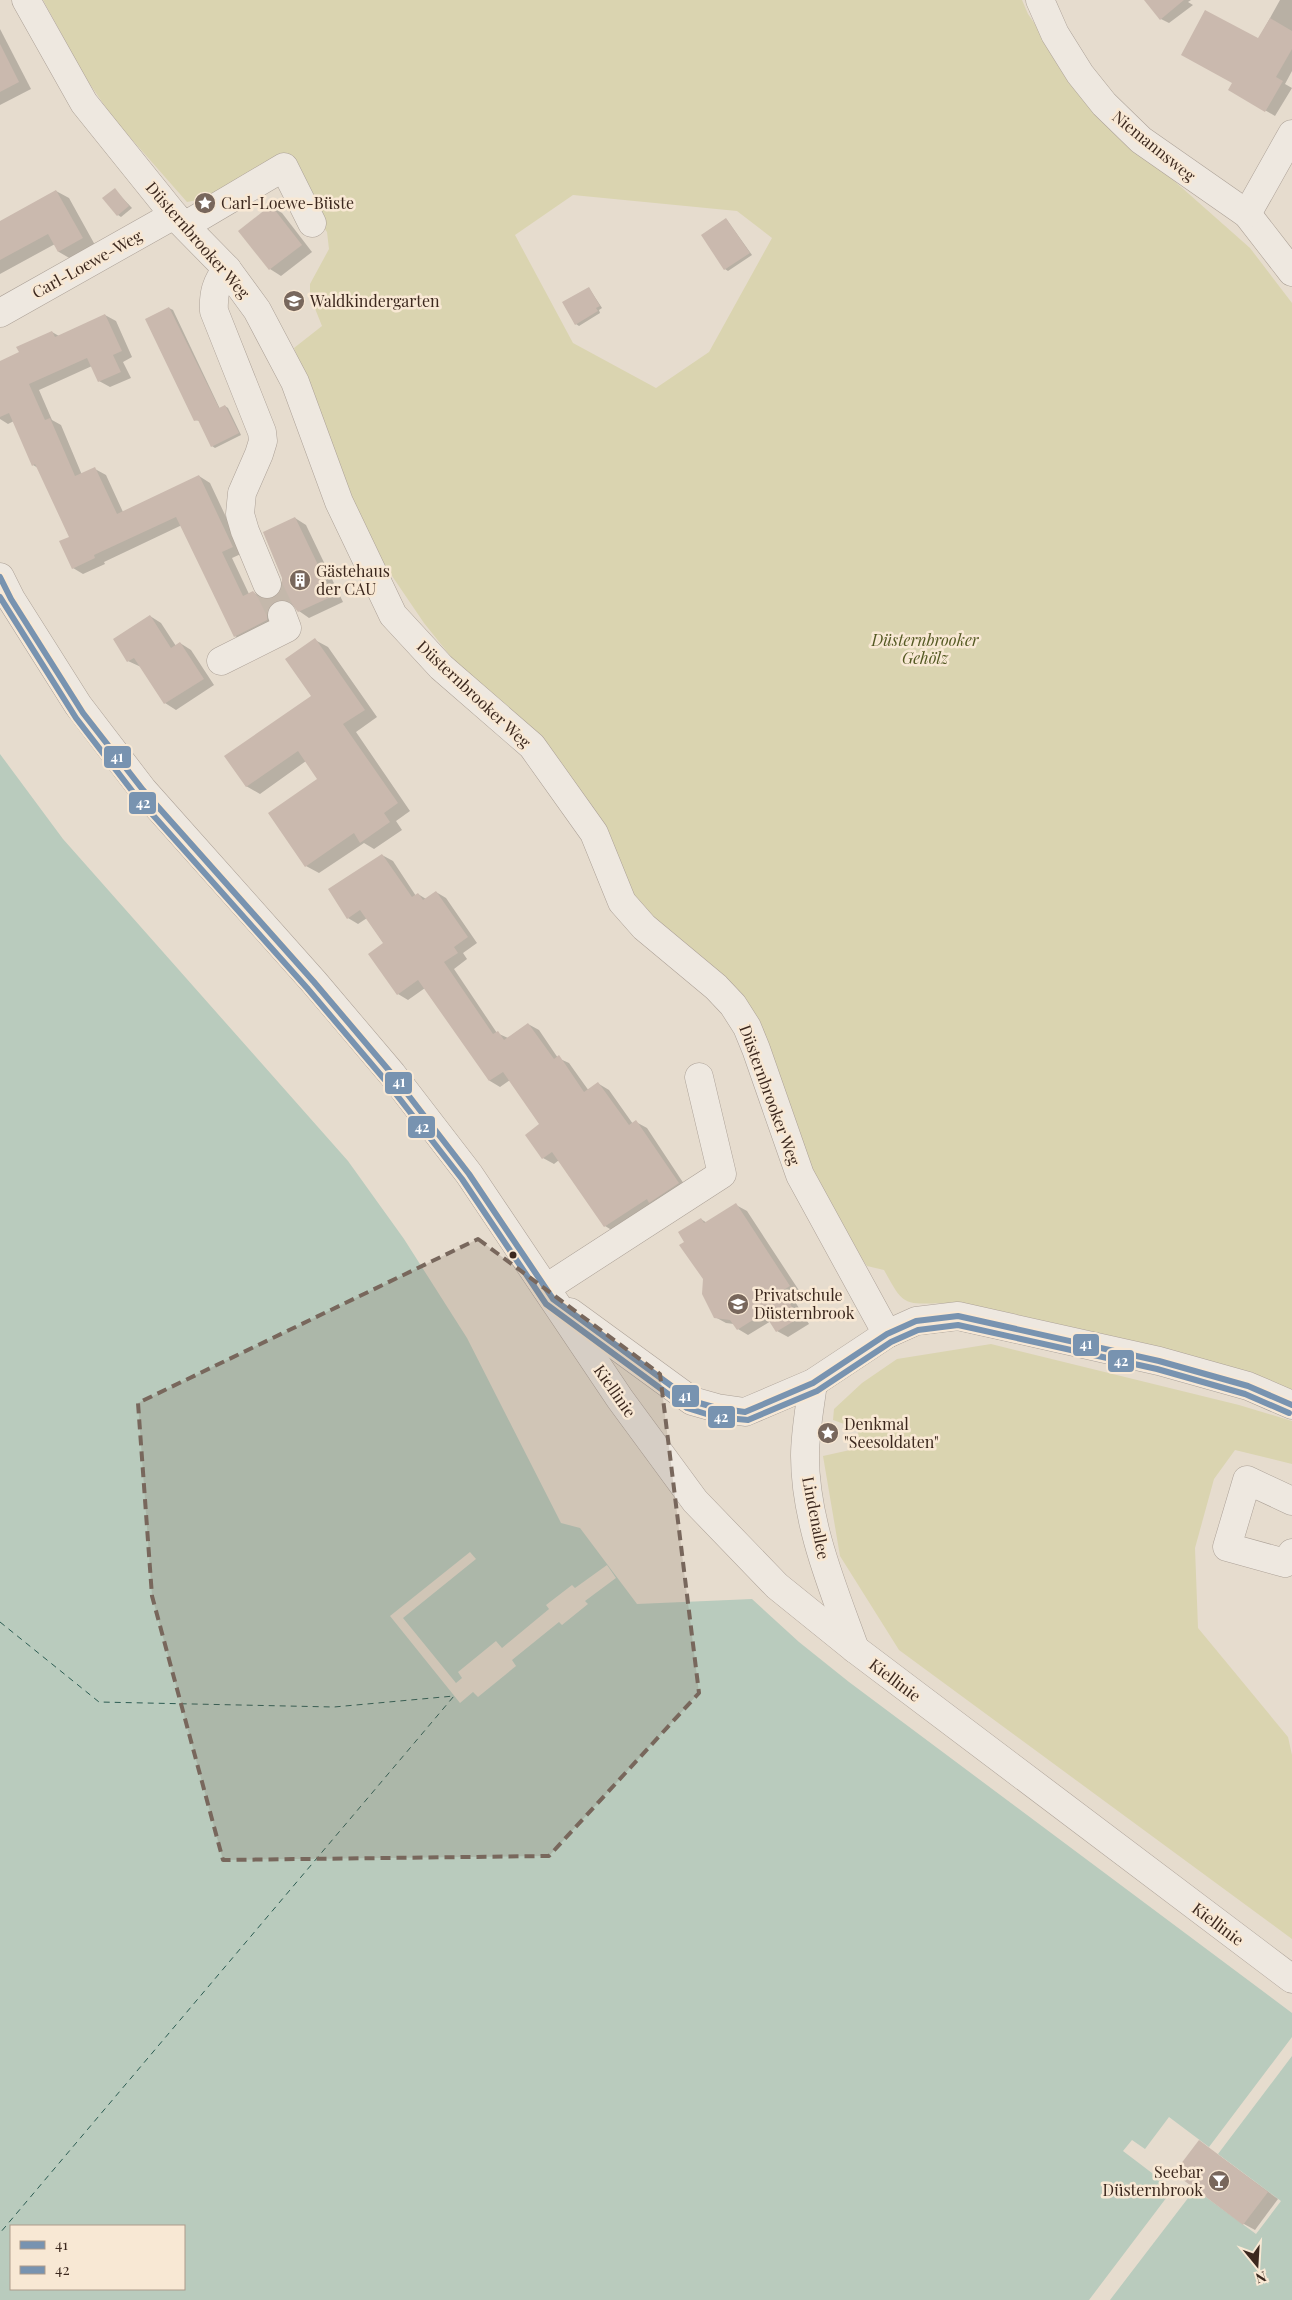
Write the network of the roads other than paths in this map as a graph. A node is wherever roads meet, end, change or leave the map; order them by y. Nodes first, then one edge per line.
1 (26, 0) edge
2 (1040, 0) edge
3 (1292, 134) edge
4 (1247, 214) junction
5 (180, 220) junction
6 (312, 223) dead end
7 (226, 269) junction
8 (1292, 272) edge
9 (0, 313) edge
10 (0, 577) edge
11 (267, 584) tunnel mouth
12 (282, 615) tunnel mouth
13 (221, 661) dead end
14 (699, 1077) dead end
15 (549, 1294) junction
16 (887, 1334) junction
17 (813, 1383) junction
18 (1292, 1405) edge
19 (1292, 1501) edge
20 (1292, 1553) edge
21 (854, 1649) junction
22 (1292, 1979) edge

1 - 5 street, Düsternbrooker Weg
2 - 4 street, Niemannsweg
3 - 4 street
4 - 8 street, Niemannsweg
5 - 6 street, Carl-Loewe-Weg
5 - 7 street, Düsternbrooker Weg
5 - 9 street, Carl-Loewe-Weg
7 - 11 street
7 - 16 street, Düsternbrooker Weg
10 - 15 street, Kiellinie
12 - 13 street
14 - 15 street
15 - 17 street
15 - 21 street, Kiellinie
16 - 17 street
16 - 18 street
17 - 21 street, Lindenallee
19 - 20 street
21 - 22 street, Kiellinie

